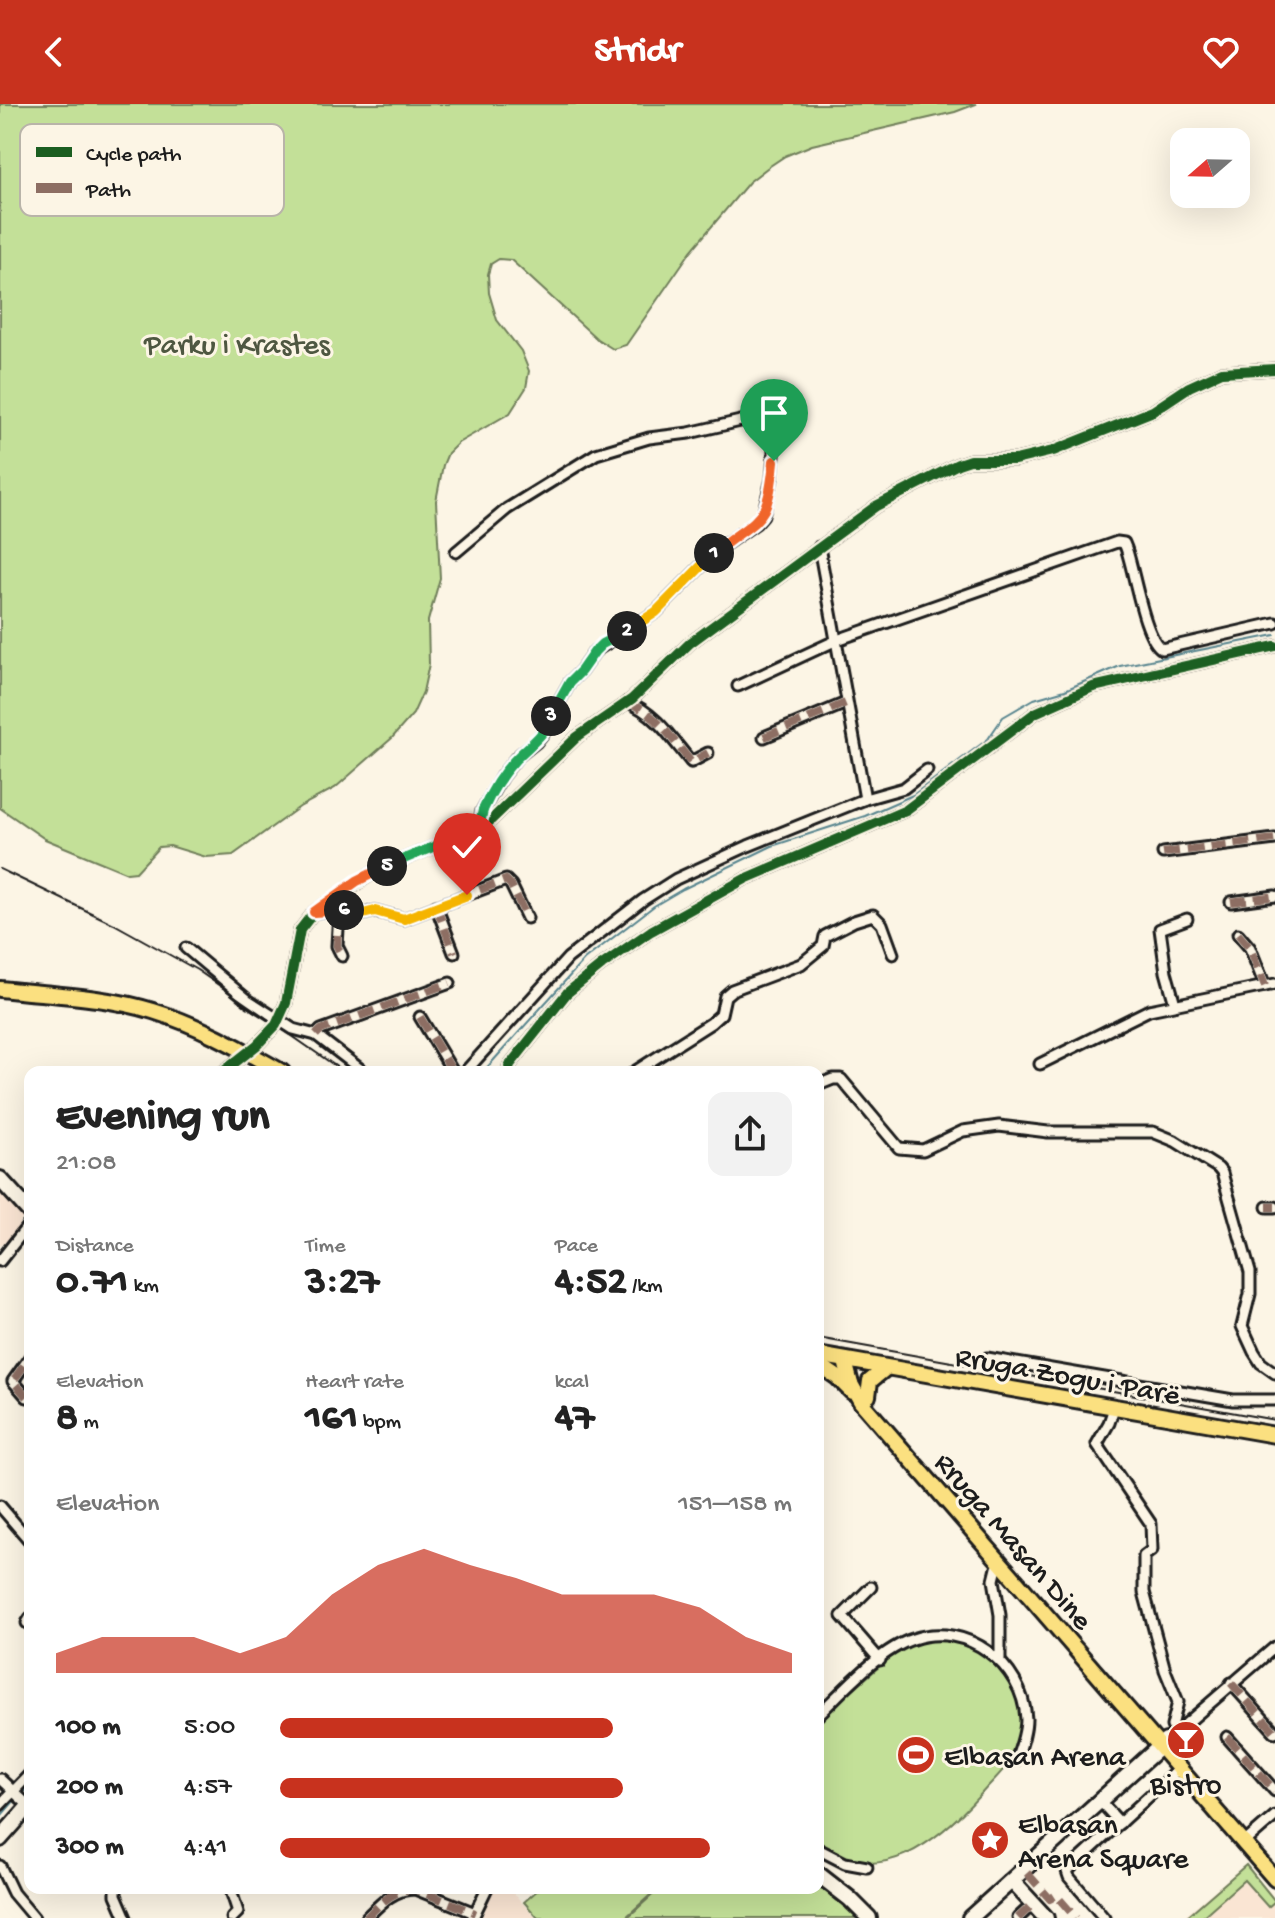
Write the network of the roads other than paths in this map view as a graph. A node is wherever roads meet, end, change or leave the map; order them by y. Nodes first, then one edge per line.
1 (1275, 369) edge
2 (819, 547) junction
3 (456, 552) dead end
4 (1275, 623) edge
5 (837, 640) junction
6 (1275, 646) edge
7 (738, 686) dead end
8 (627, 702) junction
9 (846, 703) junction
10 (764, 737) dead end
11 (708, 753) dead end
12 (927, 770) dead end
13 (865, 799) junction
14 (479, 828) junction
15 (1275, 839) edge
16 (1163, 853) dead end
17 (1275, 896) edge
18 (1231, 902) dead end
19 (436, 906) junction
20 (339, 911) junction
21 (314, 912) junction
22 (527, 918) dead end
23 (1187, 919) dead end
24 (1238, 934) dead end
25 (186, 948) dead end
26 (454, 953) dead end
27 (893, 954) dead end
28 (342, 956) dead end
29 (450, 983) dead end
30 (1270, 985) edge
31 (0, 989) edge
32 (1175, 1004) junction
33 (420, 1017) dead end
34 (279, 1019) junction
35 (316, 1035) junction
36 (248, 1053) junction
37 (1040, 1064) dead end
38 (231, 1066) edge
39 (271, 1066) edge
40 (356, 1066) edge
41 (449, 1066) edge
42 (470, 1066) edge
43 (509, 1066) edge
44 (643, 1066) edge
45 (824, 1083) edge
46 (0, 1179) edge
47 (24, 1205) edge
48 (24, 1231) edge
49 (0, 1261) edge
50 (824, 1356) edge
51 (987, 1358) dead end
52 (849, 1362) junction
53 (24, 1365) edge
54 (824, 1368) edge
55 (886, 1368) junction
56 (1275, 1373) edge
57 (24, 1394) edge
58 (865, 1399) junction
59 (1275, 1399) edge
60 (1114, 1408) junction
61 (1275, 1435) edge
62 (0, 1506) edge
63 (24, 1534) edge
64 (1001, 1564) junction
65 (871, 1587) dead end
66 (1275, 1647) edge
67 (1000, 1659) junction
68 (880, 1660) junction
69 (1231, 1683) junction
70 (824, 1710) edge
71 (1275, 1732) edge
72 (1227, 1737) dead end
73 (1167, 1740) junction
74 (1016, 1760) dead end
75 (1180, 1768) junction
76 (0, 1779) edge
77 (24, 1781) edge
78 (1275, 1791) edge
79 (14, 1792) junction
80 (24, 1801) edge
81 (1100, 1801) junction
82 (0, 1805) edge
83 (24, 1809) edge
84 (1275, 1816) edge
85 (1120, 1823) junction
86 (0, 1839) edge
87 (1247, 1840) junction
88 (824, 1852) edge
89 (0, 1866) edge
90 (1275, 1866) edge
91 (867, 1867) dead end
92 (824, 1879) edge
93 (1275, 1879) edge
94 (1012, 1881) junction
95 (116, 1894) edge
96 (232, 1894) edge
97 (393, 1894) edge
98 (426, 1894) edge
99 (484, 1894) edge
100 (1033, 1904) junction
101 (474, 1915) edge
102 (34, 1918) edge
103 (126, 1918) edge
104 (232, 1918) edge
105 (366, 1918) edge
106 (869, 1918) edge
107 (970, 1918) edge
108 (1018, 1918) edge
109 (1046, 1918) edge
110 (1104, 1918) edge

1 - 2 street
2 - 5 street
2 - 8 street
3 - 14 street
4 - 5 street
5 - 7 street
5 - 9 street
6 - 43 street
8 - 11 street
8 - 14 street
9 - 10 street
9 - 13 street
12 - 13 street
13 - 42 street
14 - 21 street
15 - 16 street
17 - 18 street
19 - 20 street
19 - 22 street
19 - 26 street
20 - 21 street
20 - 28 street
21 - 34 street
23 - 32 street
24 - 30 street
25 - 34 street
27 - 44 street
29 - 35 street
30 - 32 street
31 - 36 main road
32 - 37 street
33 - 41 street
34 - 35 street
34 - 36 street
35 - 40 street
36 - 38 street
36 - 39 main road
45 - 56 street
46 - 47 main road
48 - 49 street
50 - 52 main road, Rruga Zogu i Parë
51 - 59 street
52 - 55 main road, Rruga Zogu i Parë
52 - 58 main road, Rruga Masan Dine
53 - 57 street
54 - 58 main road
55 - 58 main road
55 - 60 main road, Rruga Zogu i Parë
58 - 64 main road, Rruga Masan Dine
58 - 73 main road, Rruga Masan Dine
60 - 61 main road, Rruga Zogu i Parë
60 - 73 street
62 - 63 street
64 - 67 street
64 - 73 main road, Rruga Masan Dine
65 - 68 street
66 - 69 street
67 - 68 street
67 - 74 street
68 - 70 street
69 - 71 street
69 - 73 street
72 - 78 street
73 - 75 main road
73 - 81 main road
73 - 87 main road
75 - 85 street
75 - 87 main road
76 - 79 street
77 - 79 street
79 - 80 street
79 - 82 street
81 - 85 street
81 - 94 main road
83 - 86 main road
84 - 87 street
85 - 110 street
87 - 90 main road
87 - 93 main road
88 - 91 street
89 - 102 street
92 - 106 main road
94 - 100 main road
94 - 107 main road
95 - 103 street
96 - 104 street
97 - 105 street
98 - 101 street
99 - 101 street
100 - 108 street
100 - 109 main road

